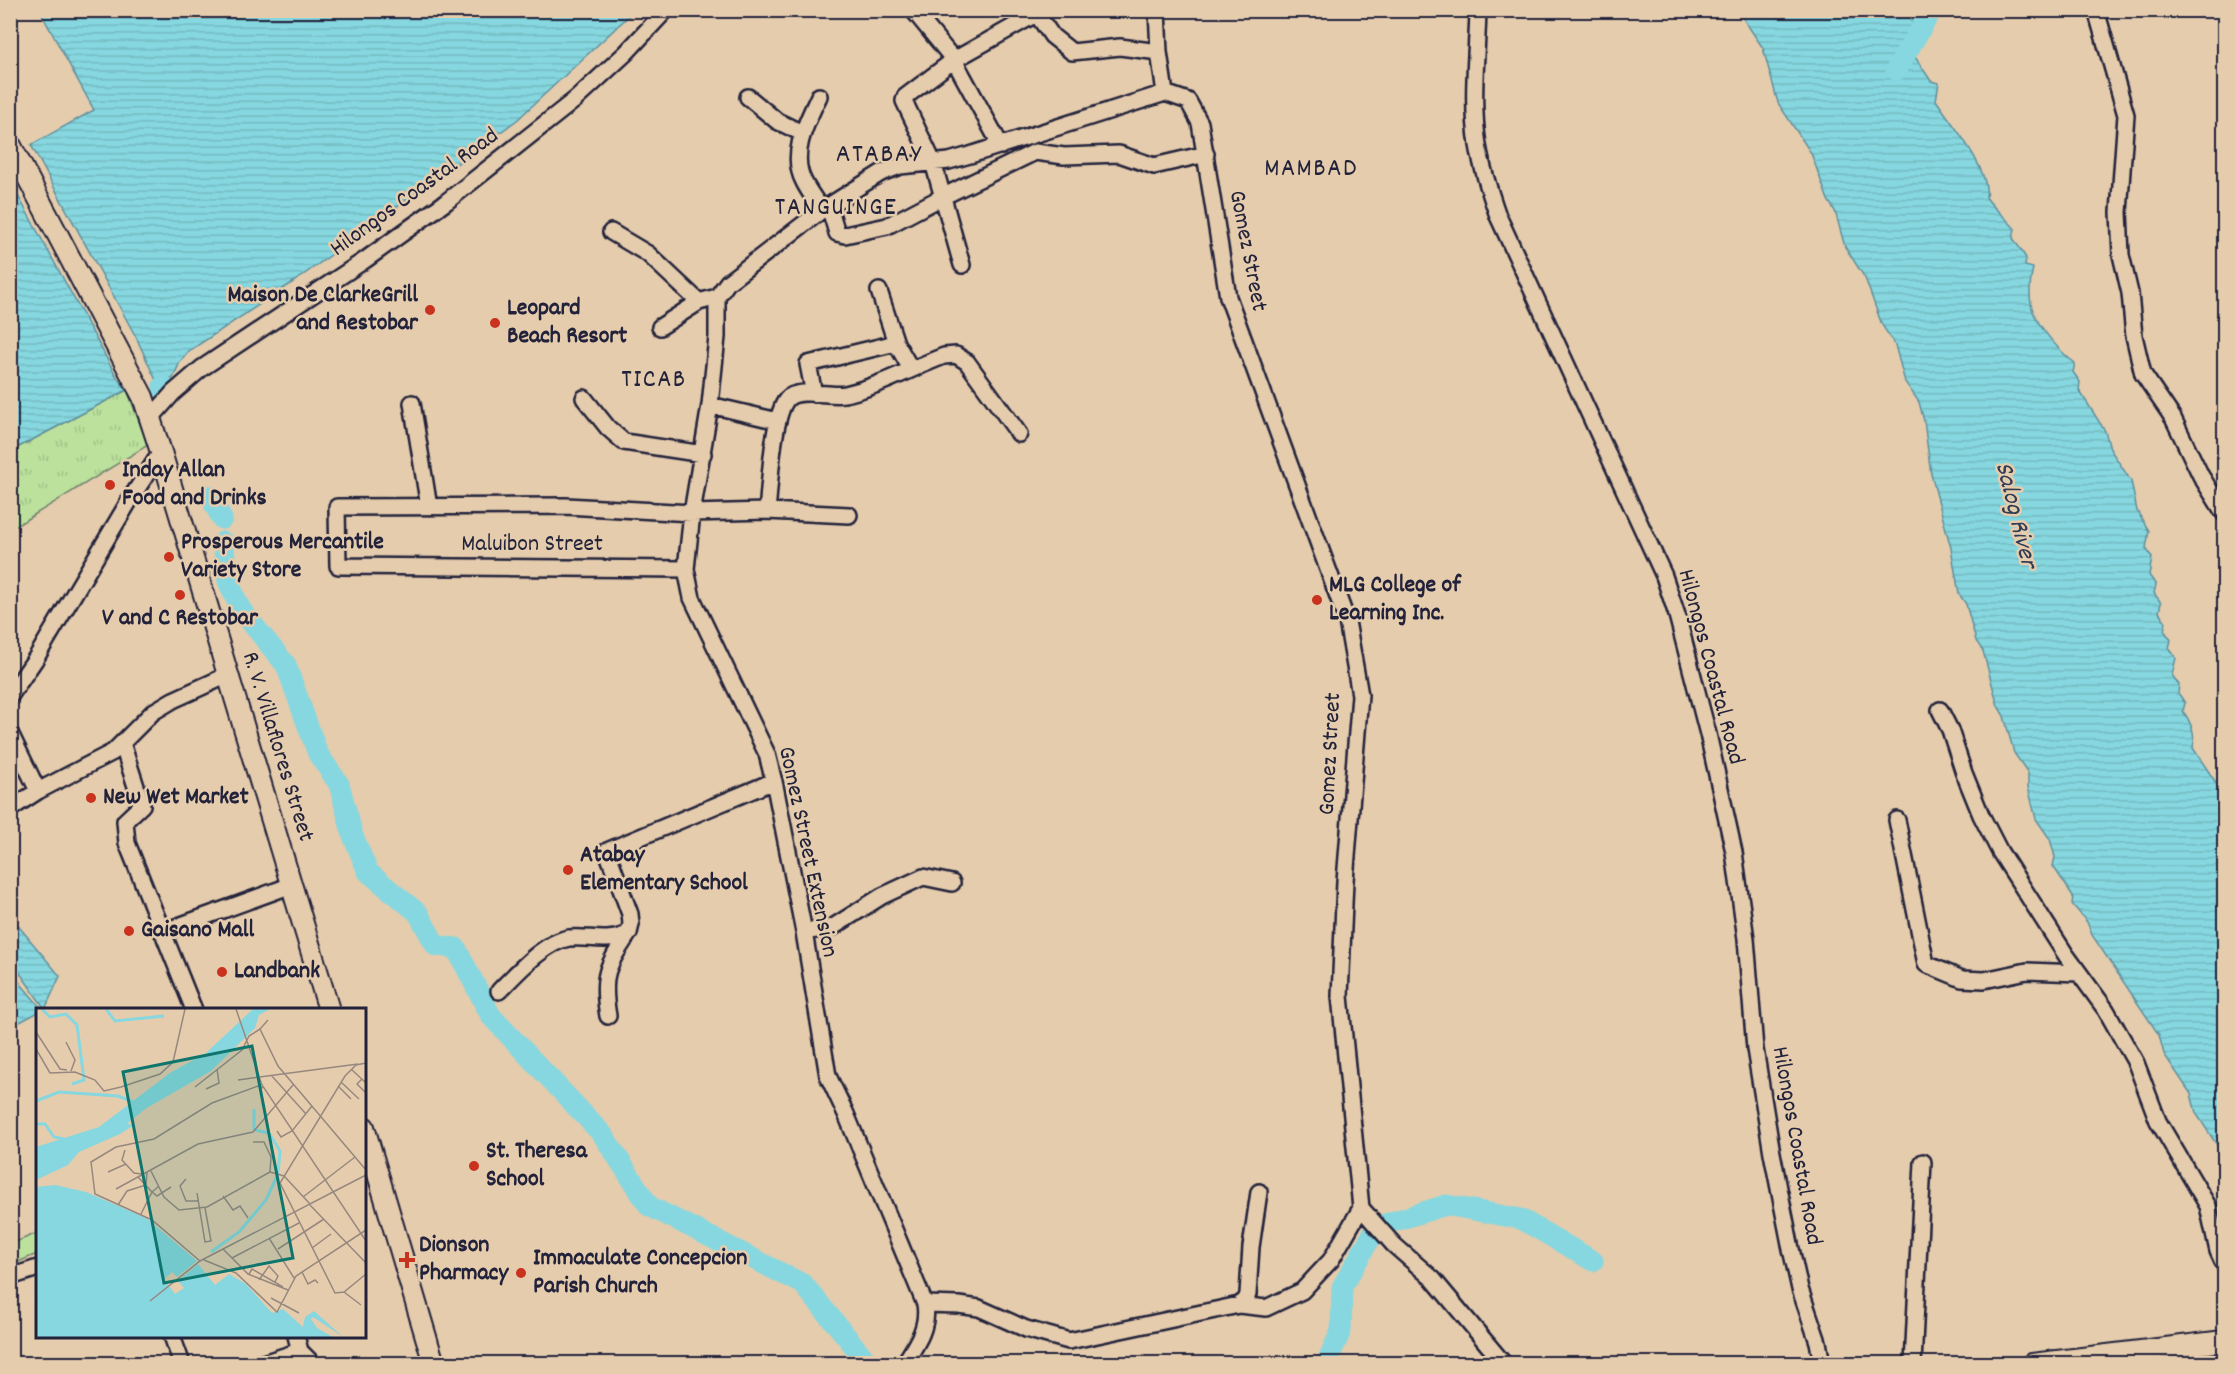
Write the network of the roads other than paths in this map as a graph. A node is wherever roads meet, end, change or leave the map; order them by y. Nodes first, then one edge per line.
1 (666, 10) edge
2 (913, 10) edge
3 (1157, 10) edge
4 (1478, 10) edge
5 (2096, 10) edge
6 (1038, 12) edge
7 (1159, 52) junction
8 (954, 60) junction
9 (1165, 93) junction
10 (819, 96) dead end
11 (748, 98) dead end
12 (802, 133) junction
13 (10, 144) edge
14 (1001, 146) junction
15 (1206, 154) junction
16 (933, 162) junction
17 (944, 196) junction
18 (826, 208) junction
19 (611, 232) dead end
20 (962, 265) dead end
21 (879, 291) dead end
22 (717, 297) junction
23 (699, 302) junction
24 (660, 327) dead end
25 (896, 343) junction
26 (911, 369) junction
27 (814, 394) junction
28 (584, 398) dead end
29 (412, 403) dead end
30 (710, 405) junction
31 (151, 418) junction
32 (778, 421) junction
33 (1019, 434) dead end
34 (161, 452) junction
35 (703, 454) junction
36 (429, 507) junction
37 (767, 511) junction
38 (692, 513) junction
39 (2224, 513) edge
40 (849, 515) dead end
41 (686, 569) junction
42 (228, 675) junction
43 (10, 696) edge
44 (1940, 710) dead end
45 (10, 733) edge
46 (122, 743) junction
47 (774, 781) junction
48 (38, 790) junction
49 (10, 809) edge
50 (1897, 820) dead end
51 (952, 883) dead end
52 (292, 885) junction
53 (162, 932) junction
54 (804, 932) junction
55 (629, 933) junction
56 (2079, 973) junction
57 (499, 991) dead end
58 (193, 1008) edge
59 (328, 1008) edge
60 (608, 1016) dead end
61 (366, 1133) edge
62 (1923, 1162) dead end
63 (1259, 1192) dead end
64 (1361, 1208) junction
65 (2224, 1264) edge
66 (36, 1269) edge
67 (10, 1277) edge
68 (925, 1304) junction
69 (1239, 1305) junction
70 (173, 1338) edge
71 (2224, 1341) edge
72 (298, 1344) edge
73 (182, 1364) edge
74 (260, 1364) edge
75 (313, 1364) edge
76 (434, 1364) edge
77 (904, 1364) edge
78 (1504, 1364) edge
79 (1822, 1364) edge
80 (1913, 1364) edge
81 (2032, 1364) edge

1 - 31 street, Hilongos Coastal Road
2 - 8 street
3 - 7 street
4 - 79 street, Hilongos Coastal Road
5 - 39 street
6 - 7 street
6 - 8 street
7 - 9 street
8 - 14 street
8 - 16 street
9 - 14 street
9 - 15 street, Gomez Street
10 - 12 street
11 - 12 street
12 - 18 street
13 - 31 main road, R. V. Villaflores Street
14 - 16 street
15 - 17 street
15 - 64 street, Gomez Street
16 - 17 street
16 - 18 street
17 - 18 street
17 - 20 street
18 - 22 street
19 - 23 street
21 - 25 street
22 - 23 street
22 - 30 street, Gomez Street Extension
23 - 24 street
25 - 26 street
25 - 27 street
26 - 27 street
26 - 33 street
27 - 32 street
28 - 35 street
29 - 36 street
30 - 32 street
30 - 35 street, Gomez Street Extension
31 - 34 main road, R. V. Villaflores Street
32 - 37 street
34 - 42 main road, R. V. Villaflores Street
34 - 43 street
35 - 38 street, Gomez Street Extension
36 - 38 street
36 - 41 street, Maluibon Street
37 - 38 street
37 - 40 street
38 - 41 street, Gomez Street Extension
41 - 47 street, Gomez Street Extension
42 - 46 street
42 - 52 main road, R. V. Villaflores Street
44 - 56 street
45 - 48 street
46 - 48 street
46 - 53 street
47 - 54 street, Gomez Street Extension
47 - 55 street
48 - 49 street
50 - 56 street
51 - 54 street
52 - 53 street
52 - 59 main road, R. V. Villaflores Street
53 - 58 street
54 - 68 street, Gomez Street Extension
55 - 57 street
55 - 60 street
56 - 65 street
61 - 76 main road
62 - 80 street
63 - 69 street
64 - 69 street
64 - 78 street
66 - 67 street
68 - 69 street
68 - 77 street
70 - 73 street
71 - 81 main road
72 - 74 street
72 - 75 street

